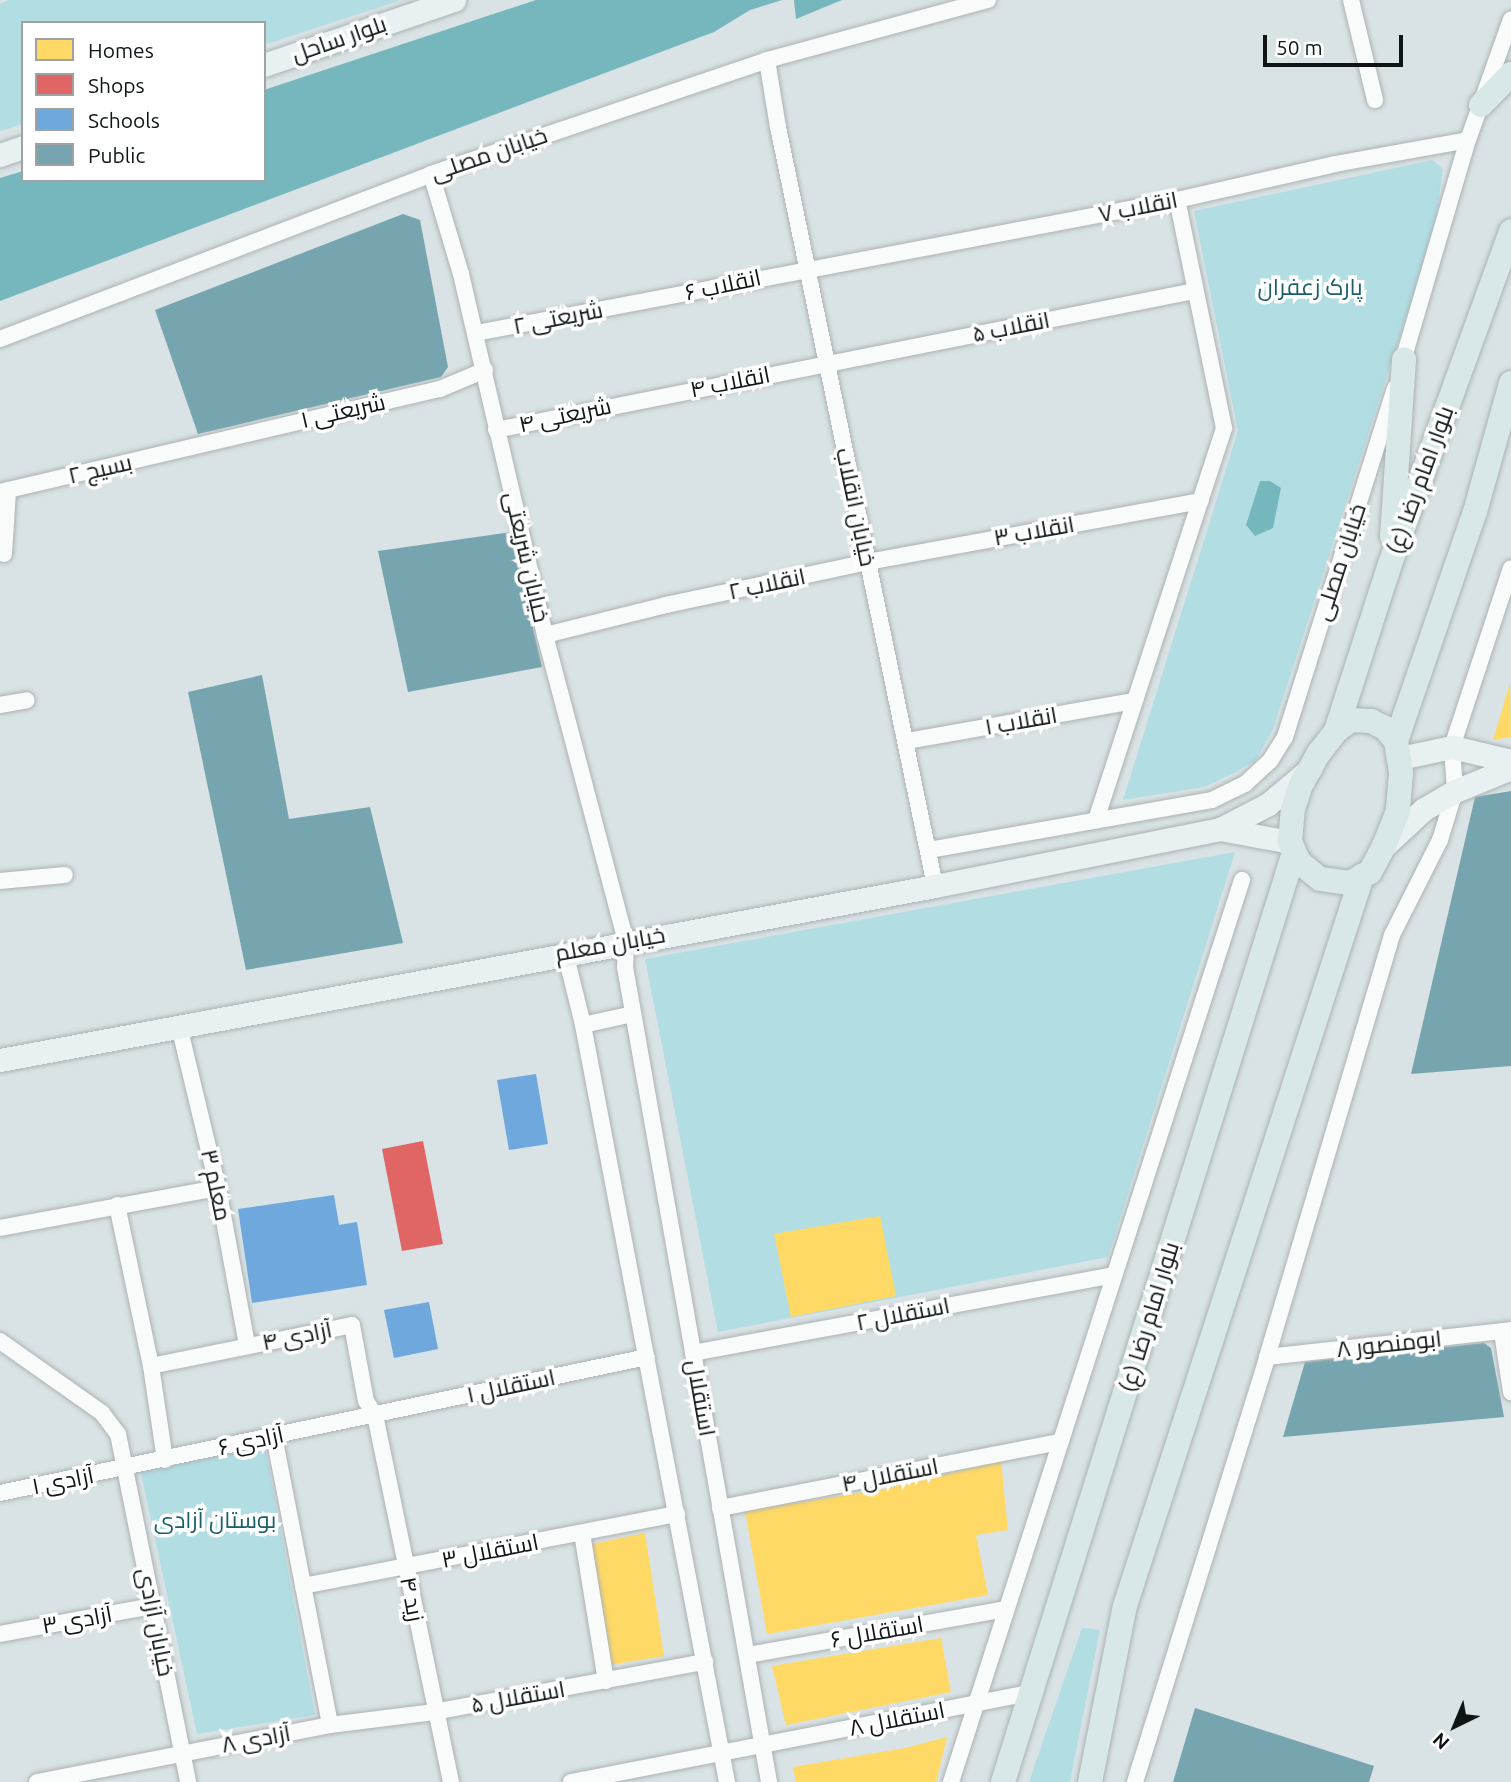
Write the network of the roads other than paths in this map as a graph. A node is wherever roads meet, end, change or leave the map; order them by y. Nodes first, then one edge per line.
1 (454, 0) edge
2 (988, 0) edge
3 (1351, 0) edge
4 (1511, 19) edge
5 (767, 60) junction
6 (266, 64) edge
7 (1511, 74) edge
8 (1375, 100) dead end
9 (1481, 104) junction
10 (1468, 140) junction
11 (21, 148) edge
12 (0, 155) edge
13 (431, 174) junction
14 (1177, 200) junction
15 (1511, 232) edge
16 (807, 268) junction
17 (1194, 292) junction
18 (640, 302) joint
19 (476, 333) junction
20 (0, 339) edge
21 (1404, 359) junction
22 (827, 363) junction
23 (485, 370) junction
24 (1511, 383) edge
25 (633, 401) joint
26 (496, 430) junction
27 (200, 446) joint
28 (4, 491) edge
29 (1200, 501) junction
30 (4, 554) dead end
31 (868, 562) junction
32 (1390, 564) junction
33 (1511, 568) edge
34 (545, 635) junction
35 (27, 700) dead end
36 (1135, 701) junction
37 (0, 705) edge
38 (1336, 731) junction
39 (907, 741) junction
40 (1452, 747) junction
41 (1398, 749) junction
42 (1511, 761) edge
43 (1511, 768) edge
44 (1310, 769) junction
45 (1455, 791) junction
46 (1096, 820) junction
47 (1220, 829) junction
48 (1384, 846) junction
49 (1292, 847) junction
50 (929, 850) junction
51 (65, 875) dead end
52 (1362, 876) junction
53 (1242, 880) dead end
54 (0, 881) edge
55 (936, 886) junction
56 (625, 941) junction
57 (565, 952) junction
58 (633, 1014) junction
59 (583, 1025) junction
60 (179, 1026) junction
61 (0, 1060) edge
62 (218, 1188) junction
63 (117, 1205) junction
64 (0, 1228) edge
65 (1114, 1275) junction
66 (1506, 1331) edge
67 (0, 1341) edge
68 (247, 1345) junction
69 (693, 1353) junction
70 (647, 1357) junction
71 (1267, 1357) junction
72 (150, 1366) junction
73 (1511, 1392) edge
74 (375, 1415) junction
75 (274, 1436) junction
76 (1060, 1442) junction
77 (165, 1460) junction
78 (127, 1469) junction
79 (0, 1493) edge
80 (720, 1508) junction
81 (677, 1514) junction
82 (582, 1533) junction
83 (406, 1567) junction
84 (303, 1587) junction
85 (153, 1606) junction
86 (1006, 1609) junction
87 (0, 1634) edge
88 (748, 1655) junction
89 (705, 1662) junction
90 (606, 1681) junction
91 (1032, 1692) junction
92 (975, 1703) junction
93 (435, 1712) junction
94 (330, 1725) junction
95 (762, 1746) junction
96 (183, 1752) junction
97 (721, 1755) junction
98 (37, 1782) edge
99 (188, 1782) edge
100 (451, 1782) edge
101 (572, 1782) edge
102 (727, 1782) edge
103 (769, 1782) edge
104 (951, 1782) edge
105 (1003, 1782) edge
106 (1090, 1782) edge
107 (1135, 1782) edge

1 - 6 street, بلوار ساحل
2 - 5 street, خیابان مصلی
3 - 8 street
4 - 9 street, خیابان مصلی
5 - 13 street, خیابان مصلی
5 - 16 street, خیابان انقلاب
7 - 9 main road
9 - 10 street, خیابان مصلی
10 - 14 street, انقلاب ۷
10 - 21 street, خیابان مصلی
11 - 12 street
13 - 19 street, خیابان شریعتی
13 - 20 street, خیابان مصلی
14 - 16 street, انقلاب ۷
14 - 17 street
15 - 32 main road, بلوار امام رضا (ع)
16 - 18 street, انقلاب ۶
16 - 22 street, خیابان انقلاب
17 - 22 street, انقلاب ۵
17 - 29 street
18 - 19 street, شریعتی ۲
19 - 23 street, خیابان شریعتی
21 - 32 main road
21 - 46 street, خیابان مصلی
22 - 25 street, انقلاب ۴
22 - 31 street, خیابان انقلاب
23 - 26 street, خیابان شریعتی
23 - 27 street, شریعتی ۱
24 - 41 main road
25 - 26 street, شریعتی ۴
26 - 34 street, خیابان شریعتی
27 - 28 street, بسیج ۲
28 - 30 street
29 - 31 street, انقلاب ۳
29 - 36 street
31 - 34 street, انقلاب ۲
31 - 39 street, خیابان انقلاب
32 - 38 main road, بلوار امام رضا (ع)
33 - 40 street
34 - 56 street, خیابان شریعتی
35 - 37 street
36 - 39 street, انقلاب ۱
36 - 46 street
38 - 41 main road
38 - 44 main road
39 - 50 street, خیابان انقلاب
40 - 41 street
40 - 42 street
40 - 45 street
41 - 48 main road
43 - 45 street
44 - 47 street
44 - 49 main road
45 - 48 street
45 - 71 street
46 - 50 street, خیابان مصلی
47 - 49 street
47 - 55 street, خیابان معلم
48 - 52 main road
49 - 52 main road
49 - 91 main road, بلوار امام رضا (ع)
50 - 55 street, خیابان انقلاب
51 - 54 street
52 - 106 main road
53 - 65 street
55 - 56 street, خیابان معلم
56 - 57 street, خیابان معلم
56 - 58 street, استقلال
57 - 59 street, استقلال
57 - 60 street, خیابان معلم
58 - 59 street
58 - 69 street, استقلال
59 - 70 street, استقلال
60 - 61 street, خیابان معلم
60 - 62 street, معلم ۳
62 - 63 street
62 - 68 street, معلم ۳
63 - 64 street
63 - 72 street
65 - 69 street, استقلال ۲
65 - 76 street
66 - 71 street, ابومنصور ۸
66 - 73 street
67 - 78 street, خیابان آزادی
68 - 72 street, آزادی ۴
68 - 74 street, آزادی ۴
69 - 80 street, استقلال
70 - 74 street, استقلال ۱
70 - 81 street, استقلال
71 - 107 street
72 - 77 street
74 - 75 street, آزادی ۶
74 - 83 street, زید ۴
75 - 77 street, آزادی ۶
75 - 84 street
76 - 80 street, استقلال ۴
76 - 86 street
77 - 78 street, آزادی ۶
78 - 79 street, آزادی ۱
78 - 85 street, خیابان آزادی
80 - 88 street, استقلال
81 - 82 street, استقلال ۳
81 - 89 street, استقلال
82 - 83 street, استقلال ۳
82 - 90 street
83 - 84 street, استقلال ۳
83 - 93 street, زید ۴
84 - 94 street
85 - 87 street, آزادی ۳
85 - 96 street, خیابان آزادی
86 - 88 street, استقلال ۶
86 - 92 street
88 - 95 street, استقلال
89 - 90 street, استقلال ۵
89 - 97 street, استقلال
90 - 93 street, استقلال ۵
91 - 92 street, استقلال ۸
91 - 105 main road, بلوار امام رضا (ع)
92 - 95 street, استقلال ۸
92 - 104 street
93 - 94 street, استقلال ۵
93 - 100 street, زید ۴
94 - 96 street, آزادی ۸
95 - 97 street, استقلال ۸
95 - 103 street, استقلال
96 - 98 street, آزادی ۸
96 - 99 street, خیابان آزادی
97 - 101 street, استقلال ۸
97 - 102 street, استقلال

